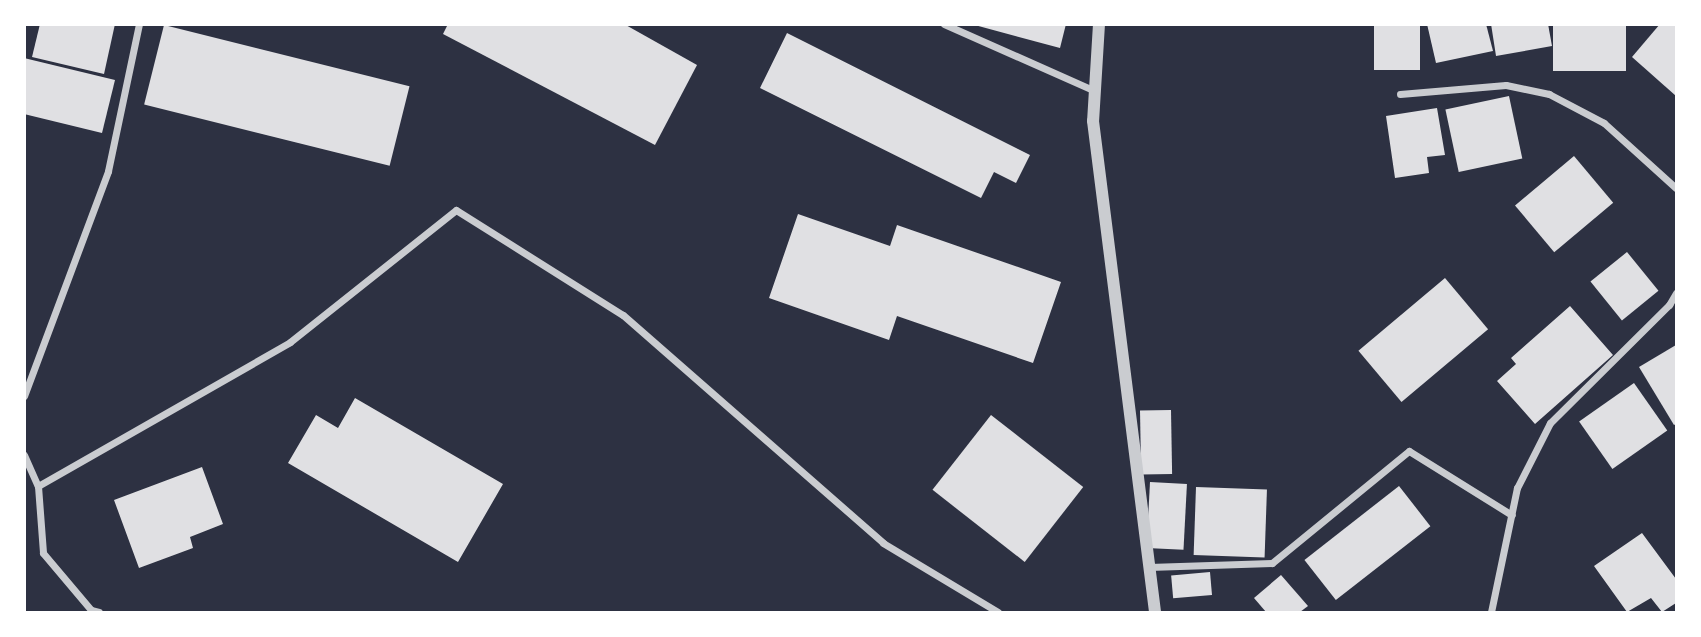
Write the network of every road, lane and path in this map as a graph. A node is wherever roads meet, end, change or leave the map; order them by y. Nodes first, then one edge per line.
1 (139, 24) edge
2 (944, 24) edge
3 (1099, 24) edge
4 (1094, 91) junction
5 (1400, 94) dead end
6 (1676, 188) edge
7 (1676, 293) edge
8 (1673, 305) edge
9 (24, 396) edge
10 (24, 455) edge
11 (38, 486) junction
12 (1512, 515) junction
13 (1148, 567) junction
14 (99, 612) edge
15 (998, 612) edge
16 (1154, 612) edge
17 (1491, 612) edge

1 - 9 street
2 - 4 street
3 - 4 street
4 - 13 street
5 - 6 street
7 - 8 street
8 - 12 street
10 - 11 street
11 - 14 street
11 - 15 street
12 - 13 street
12 - 17 street
13 - 16 street

